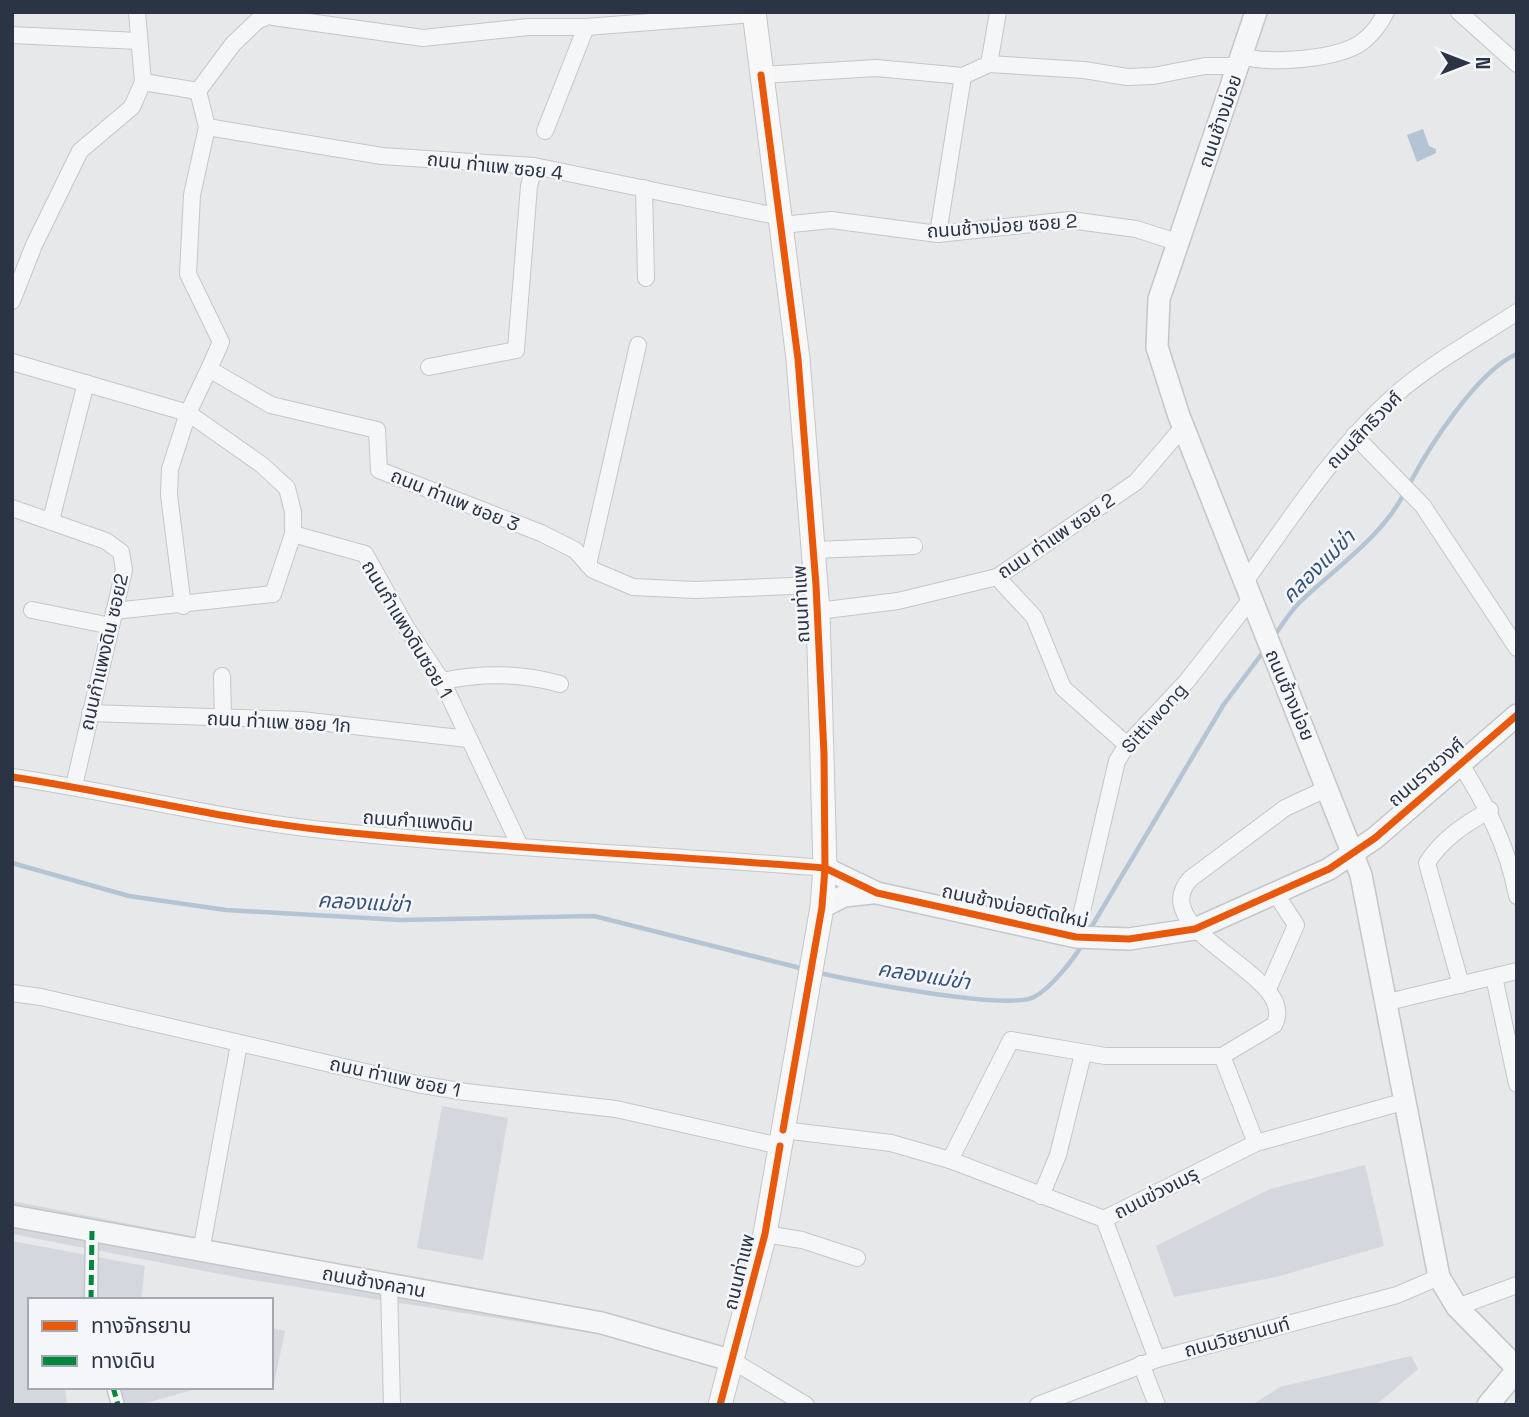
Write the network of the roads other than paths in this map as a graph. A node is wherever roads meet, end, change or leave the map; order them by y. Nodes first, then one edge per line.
1 (138, 12) edge
2 (998, 12) edge
3 (1256, 12) edge
4 (1386, 12) edge
5 (1460, 12) edge
6 (754, 13) edge
7 (275, 15) edge
8 (586, 27) junction
9 (12, 35) edge
10 (138, 41) junction
11 (1240, 61) junction
12 (989, 64) junction
13 (1517, 64) edge
14 (761, 75) junction
15 (963, 76) junction
16 (143, 82) junction
17 (198, 91) junction
18 (207, 127) junction
19 (545, 131) dead end
20 (534, 166) junction
21 (644, 188) junction
22 (782, 221) junction
23 (938, 234) junction
24 (1177, 242) junction
25 (646, 278) dead end
26 (12, 301) edge
27 (1517, 312) edge
28 (638, 345) dead end
29 (12, 362) edge
30 (429, 367) dead end
31 (209, 369) junction
32 (86, 383) junction
33 (188, 413) junction
34 (1184, 426) junction
35 (1354, 435) junction
36 (12, 508) edge
37 (51, 520) junction
38 (293, 534) junction
39 (914, 546) dead end
40 (813, 550) junction
41 (588, 565) junction
42 (997, 577) junction
43 (816, 585) junction
44 (1248, 591) junction
45 (183, 606) junction
46 (32, 610) dead end
47 (818, 611) junction
48 (112, 618) junction
49 (1517, 648) edge
50 (222, 676) dead end
51 (442, 681) junction
52 (560, 684) dead end
53 (90, 713) junction
54 (1517, 715) edge
55 (223, 719) junction
56 (468, 739) junction
57 (1127, 745) junction
58 (1460, 763) junction
59 (12, 777) edge
60 (74, 786) junction
61 (1328, 788) junction
62 (1490, 810) junction
63 (1399, 816) junction
64 (1343, 821) junction
65 (519, 844) junction
66 (1354, 852) junction
67 (825, 868) junction
68 (1281, 892) junction
69 (877, 893) junction
70 (1517, 896) edge
71 (822, 907) junction
72 (1195, 929) junction
73 (1076, 937) junction
74 (1517, 971) edge
75 (1494, 977) junction
76 (1461, 985) junction
77 (1268, 989) junction
78 (12, 993) edge
79 (1388, 1002) junction
80 (239, 1044) junction
81 (1083, 1054) junction
82 (1222, 1056) junction
83 (1517, 1084) edge
84 (1406, 1101) junction
85 (782, 1138) junction
86 (1256, 1143) junction
87 (950, 1160) junction
88 (1041, 1196) junction
89 (12, 1216) edge
90 (1104, 1219) junction
91 (92, 1231) junction
92 (765, 1234) junction
93 (201, 1251) junction
94 (857, 1258) dead end
95 (1439, 1277) junction
96 (389, 1285) junction
97 (1517, 1285) edge
98 (91, 1298) edge
99 (1457, 1307) junction
100 (733, 1361) junction
101 (1149, 1361) junction
102 (1517, 1369) edge
103 (392, 1405) edge
104 (720, 1405) edge
105 (806, 1405) edge
106 (1038, 1405) edge
107 (1157, 1405) edge
108 (1488, 1405) edge

1 - 10 street
2 - 12 street
3 - 11 street, ถนนช้างม่อย
4 - 11 street
5 - 13 street
6 - 8 street
6 - 14 main road, ถนนท่าแพ
7 - 8 street
7 - 17 street
8 - 19 street
9 - 10 street
10 - 16 street
11 - 12 street
11 - 24 street, ถนนช้างม่อย
12 - 15 street
14 - 15 street
14 - 22 main road, ถนนท่าแพ
15 - 23 street
16 - 17 street
16 - 26 street
17 - 18 street
18 - 20 street, ถนน ท่าแพ ซอย 4
18 - 31 street
20 - 21 street, ถนน ท่าแพ ซอย 4
20 - 30 street
21 - 22 street, ถนน ท่าแพ ซอย 4
21 - 25 street
22 - 23 street, ถนนช้างม่อย ซอย 2
22 - 40 main road, ถนนท่าแพ
23 - 24 street, ถนนช้างม่อย ซอย 2
24 - 34 street, ถนนช้างม่อย
27 - 35 street, ถนนสิทธิวงศ์
28 - 41 street
29 - 32 street
31 - 33 street
31 - 41 street, ถนน ท่าแพ ซอย 3
32 - 33 street
32 - 37 street
33 - 38 street
33 - 45 street
34 - 42 street, ถนน ท่าแพ ซอย 2
34 - 44 street, ถนนช้างม่อย
35 - 44 street, ถนนสิทธิวงศ์
35 - 49 street
36 - 37 street, ถนนกำแพงดิน ซอย2
37 - 48 street, ถนนกำแพงดิน ซอย2
38 - 45 street
38 - 51 street, ถนนกำแพงดินซอย 1
39 - 40 street
40 - 43 main road, ถนนท่าแพ
41 - 43 street, ถนน ท่าแพ ซอย 3
42 - 47 street, ถนน ท่าแพ ซอย 2
42 - 57 street
43 - 47 main road, ถนนท่าแพ
44 - 57 street, Sittiwong
44 - 61 street, ถนนช้างม่อย
45 - 48 street
46 - 48 street
47 - 67 main road, ถนนท่าแพ
48 - 53 street, ถนนกำแพงดิน ซอย2
50 - 55 street
51 - 52 street
51 - 56 street, ถนนกำแพงดินซอย 1
53 - 55 street, ถนน ท่าแพ ซอย 1ก
53 - 60 street, ถนนกำแพงดิน ซอย2
54 - 58 street, ถนนราชวงศ์
55 - 56 street, ถนน ท่าแพ ซอย 1ก
56 - 65 street, ถนนกำแพงดินซอย 1
57 - 73 street, Sittiwong
58 - 62 street
58 - 63 street, ถนนราชวงศ์
59 - 60 street, ถนนกำแพงดิน
60 - 65 street, ถนนกำแพงดิน
61 - 64 street, ถนนช้างม่อย
61 - 72 street
62 - 70 street
62 - 76 street
63 - 64 street
63 - 66 street, ถนนราชวงศ์
64 - 66 street, ถนนช้างม่อย
64 - 68 street
65 - 67 street, ถนนกำแพงดิน
66 - 68 street, ถนนช้างม่อยตัดใหม่
66 - 79 street, ถนนช้างม่อย
67 - 69 street, ถนนช้างม่อยตัดใหม่
67 - 71 main road, ถนนท่าแพ
68 - 72 street, ถนนช้างม่อยตัดใหม่
68 - 77 street
69 - 71 street, ถนนช้างม่อยตัดใหม่
69 - 73 street, ถนนช้างม่อยตัดใหม่
71 - 85 main road, ถนนท่าแพ
72 - 73 street, ถนนช้างม่อยตัดใหม่
72 - 77 street
74 - 75 street
75 - 76 street
75 - 83 street
76 - 79 street
77 - 82 street
78 - 80 street, ถนน ท่าแพ ซอย 1
79 - 84 street, ถนนช้างม่อย
80 - 85 street, ถนน ท่าแพ ซอย 1
80 - 93 street
81 - 82 street
81 - 87 street
81 - 88 street
82 - 86 street
84 - 86 street, ถนนข่วงเมรุ
84 - 95 street, ถนนช้างม่อย
85 - 87 street, ถนนข่วงเมรุ
85 - 92 main road, ถนนท่าแพ
86 - 90 street, ถนนข่วงเมรุ
87 - 88 street, ถนนข่วงเมรุ
88 - 90 street, ถนนข่วงเมรุ
89 - 91 street, ถนนช้างคลาน
90 - 101 street
91 - 93 street, ถนนช้างคลาน
91 - 98 street
92 - 94 street
92 - 100 main road, ถนนท่าแพ
93 - 96 street, ถนนช้างคลาน
95 - 99 street, ถนนช้างม่อย
95 - 101 street, ถนนวิชยานนท์
96 - 100 street, ถนนช้างคลาน
96 - 103 street
97 - 99 street
99 - 102 street, ถนนช้างม่อย
100 - 104 main road, ถนนท่าแพ
100 - 105 street
101 - 106 street, ถนนวิชยานนท์
101 - 107 street
102 - 108 street

